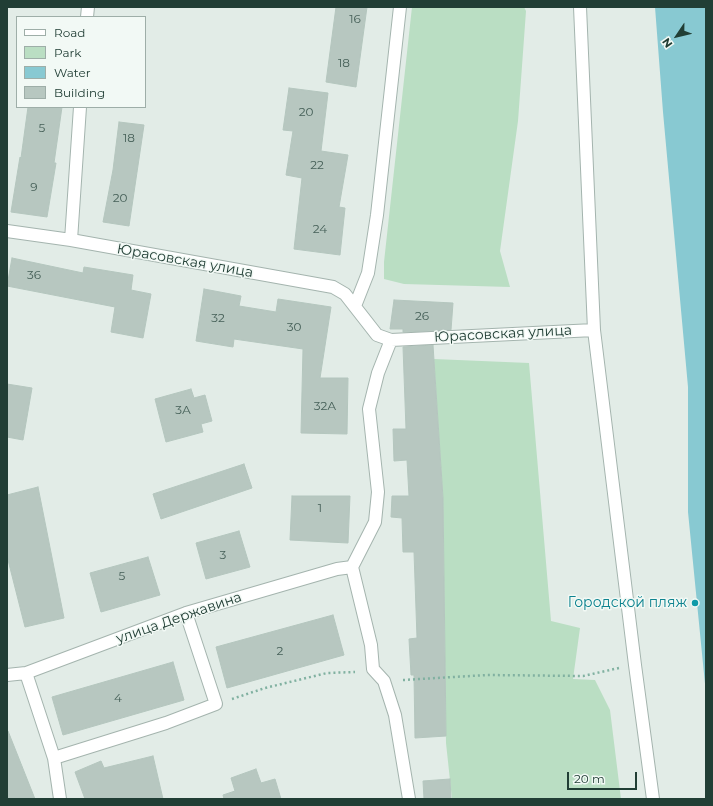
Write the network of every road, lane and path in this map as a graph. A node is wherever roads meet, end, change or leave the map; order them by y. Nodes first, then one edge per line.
1 (400, 7) edge
2 (580, 7) edge
3 (80, 108) edge
4 (7, 231) edge
5 (71, 240) junction
6 (355, 306) junction
7 (594, 330) junction
8 (391, 340) junction
9 (352, 567) junction
10 (186, 613) junction
11 (635, 665) junction
12 (374, 669) junction
13 (26, 673) junction
14 (7, 675) edge
15 (384, 681) junction
16 (216, 704) junction
17 (54, 758) junction
18 (60, 799) edge
19 (409, 799) edge
20 (654, 799) edge

1 - 6 street
2 - 7 street
3 - 5 street
4 - 5 street, Юрасовская улица
5 - 6 street, Юрасовская улица
6 - 8 street, Юрасовская улица
7 - 8 street, Юрасовская улица
7 - 11 street
8 - 9 street
9 - 10 street, улица Державина
9 - 12 street
10 - 13 street, улица Державина
10 - 16 street
11 - 15 path
11 - 20 street
12 - 15 street
12 - 16 path
13 - 14 street, улица Державина
13 - 17 street
15 - 19 street
16 - 17 street
17 - 18 street

